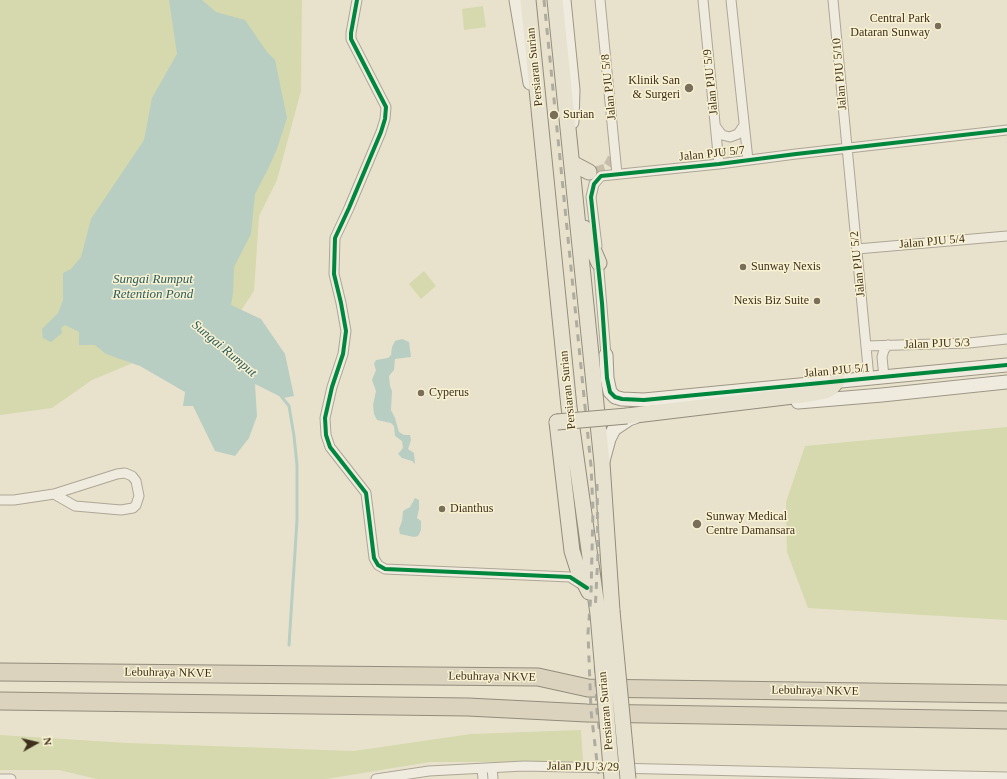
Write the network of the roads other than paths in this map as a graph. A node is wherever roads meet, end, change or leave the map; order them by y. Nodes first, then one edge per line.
1 (357, 0) edge
2 (516, 0) edge
3 (528, 0) edge
4 (555, 0) edge
5 (564, 0) edge
6 (600, 0) edge
7 (703, 0) edge
8 (732, 0) edge
9 (833, 0) edge
10 (530, 85) joint
11 (540, 122) junction
12 (716, 125) junction
13 (744, 125) junction
14 (1007, 130) edge
15 (569, 139) junction
16 (847, 149) junction
17 (748, 160) junction
18 (572, 163) junction
19 (719, 164) junction
20 (593, 172) dead end
21 (617, 174) junction
22 (578, 214) junction
23 (1007, 236) edge
24 (857, 249) junction
25 (599, 263) junction
26 (1007, 339) edge
27 (888, 345) junction
28 (866, 346) junction
29 (606, 355) joint
30 (1007, 365) edge
31 (884, 377) junction
32 (869, 378) junction
33 (837, 381) junction
34 (1007, 382) edge
35 (630, 399) junction
36 (629, 419) junction
37 (602, 463) junction
38 (54, 494) junction
39 (0, 500) edge
40 (587, 588) junction
41 (602, 610) junction
42 (0, 672) edge
43 (1007, 694) edge
44 (0, 701) edge
45 (1007, 720) edge
46 (492, 768) junction
47 (482, 769) junction
48 (1007, 777) edge
49 (0, 779) edge
50 (11, 779) edge
51 (376, 779) edge
52 (483, 779) edge
53 (493, 779) edge
54 (612, 779) edge
55 (628, 779) edge

1 - 40 street
2 - 10 street, Persiaran Surian
3 - 11 main road, Persiaran Surian
4 - 15 main road
5 - 15 street
6 - 21 street, Jalan PJU 5/8
7 - 12 street, Jalan PJU 5/9
8 - 13 street
9 - 16 street, Jalan PJU 5/10
10 - 11 main road
11 - 41 main road, Persiaran Surian
12 - 13 street
12 - 19 street, Jalan PJU 5/9
13 - 17 street
14 - 16 street, Jalan PJU 5/7
15 - 18 main road
16 - 17 street, Jalan PJU 5/7
16 - 24 street, Jalan PJU 5/2
17 - 19 street, Jalan PJU 5/7
18 - 20 main road
18 - 22 main road
19 - 21 street, Jalan PJU 5/7
21 - 25 street, Jalan PJU 5/7
22 - 25 main road
22 - 37 main road, Persiaran Surian
23 - 24 street, Jalan PJU 5/4
24 - 28 street, Jalan PJU 5/2
25 - 29 street, Jalan PJU 5/7
26 - 27 street, Jalan PJU 5/3
27 - 28 street, Jalan PJU 5/3
27 - 31 street
28 - 32 street, Jalan PJU 5/2
29 - 35 street, Jalan PJU 5/1
30 - 31 street, Jalan PJU 5/1
31 - 32 street, Jalan PJU 5/1
32 - 33 street, Jalan PJU 5/1
33 - 35 street, Jalan PJU 5/1
33 - 40 main road, bridge
34 - 36 street
35 - 36 street
36 - 37 street
37 - 41 main road, Persiaran Surian
38 - 38 street
38 - 39 street
40 - 41 main road
41 - 54 main road, Persiaran Surian, bridge
41 - 55 main road, Persiaran Surian, bridge
42 - 43 highway, Lebuhraya NKVE
44 - 45 highway
46 - 47 street, Jalan PJU 3/29
46 - 48 street, Jalan PJU 3/29
46 - 53 street
47 - 51 street, Jalan PJU 3/29
47 - 52 street
49 - 50 street

